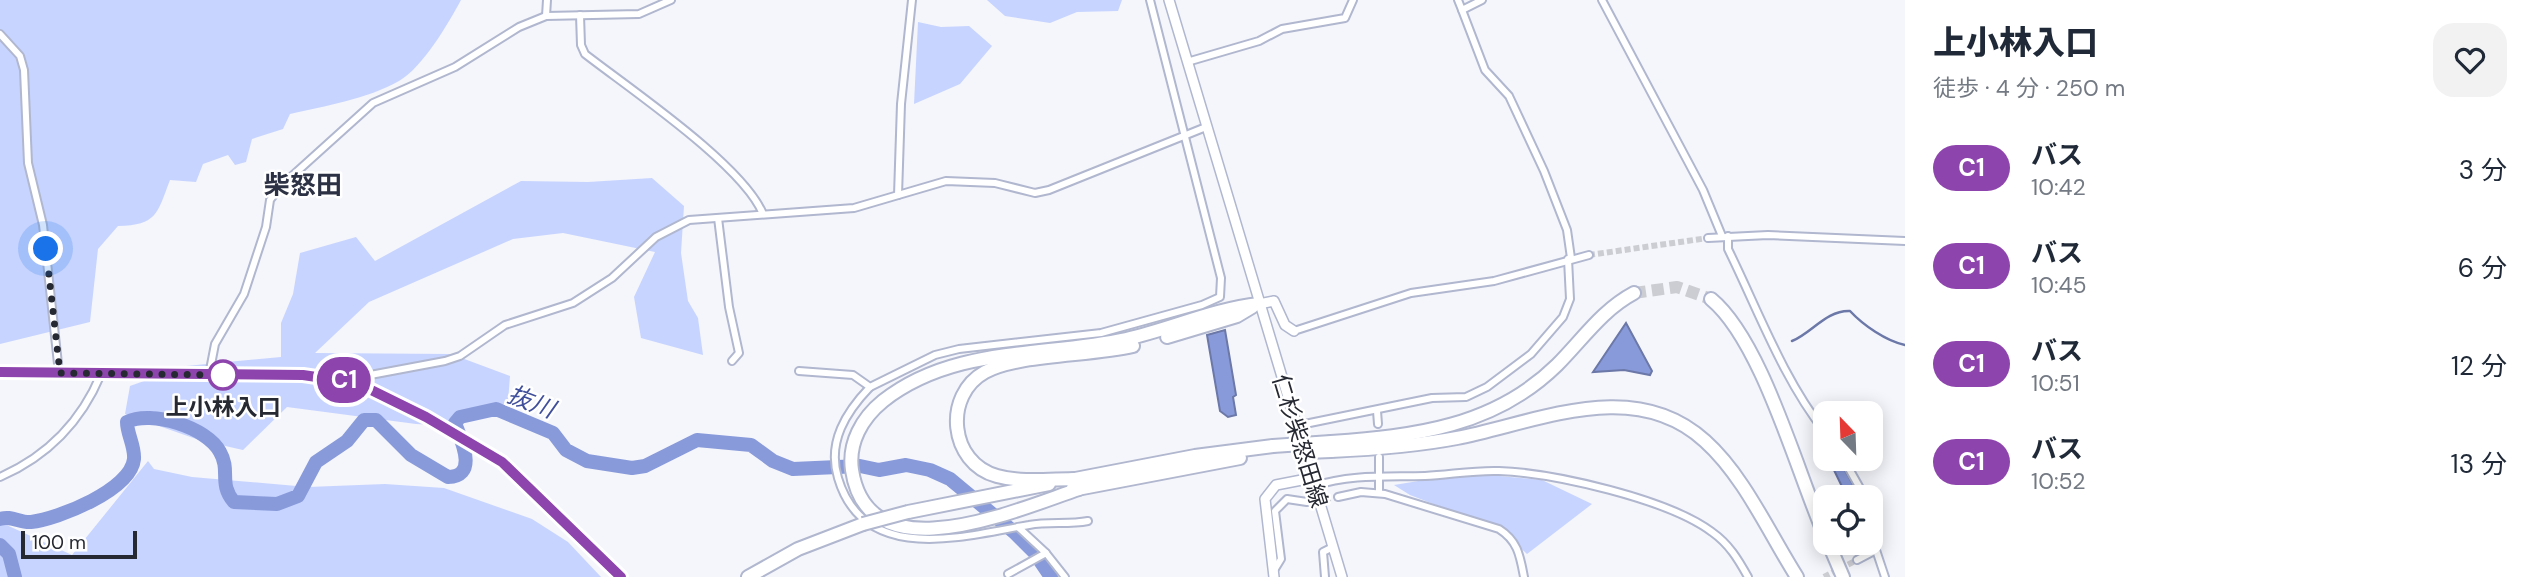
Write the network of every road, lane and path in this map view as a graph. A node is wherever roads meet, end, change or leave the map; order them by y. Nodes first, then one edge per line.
1 (547, 0) edge
2 (671, 0) edge
3 (912, 0) edge
4 (1150, 0) edge
5 (1169, 0) edge
6 (1353, 0) edge
7 (1458, 0) edge
8 (1482, 0) edge
9 (1601, 0) edge
10 (1462, 10) junction
11 (579, 15) junction
12 (546, 16) junction
13 (0, 34) edge
14 (1187, 62) junction
15 (1206, 127) junction
16 (1185, 135) junction
17 (898, 195) junction
18 (763, 214) junction
19 (719, 218) junction
20 (1725, 236) junction
21 (1708, 238) tunnel mouth
22 (1905, 241) edge
23 (1589, 256) tunnel mouth
24 (1569, 259) junction
25 (1634, 292) tunnel mouth
26 (1711, 299) tunnel mouth
27 (1259, 304) junction
28 (1294, 331) joint
29 (732, 361) dead end
30 (799, 371) dead end
31 (0, 372) edge
32 (60, 373) junction
33 (102, 374) junction
34 (209, 375) junction
35 (357, 383) junction
36 (870, 387) junction
37 (1377, 411) junction
38 (1813, 413) edge
39 (1378, 424) dead end
40 (1295, 426) junction
41 (1331, 447) junction
42 (1379, 457) dead end
43 (1380, 475) junction
44 (0, 477) edge
45 (1313, 482) junction
46 (1078, 484) junction
47 (1379, 493) junction
48 (1338, 497) tunnel mouth
49 (1015, 500) junction
50 (1307, 502) tunnel mouth
51 (1813, 506) edge
52 (1088, 522) dead end
53 (864, 527) junction
54 (1018, 527) junction
55 (1333, 547) junction
56 (1043, 554) junction
57 (1834, 555) edge
58 (1866, 555) edge
59 (1878, 555) edge
60 (1857, 560) tunnel mouth
61 (1008, 574) dead end
62 (1273, 574) edge
63 (621, 577) edge
64 (748, 577) edge
65 (762, 577) edge
66 (1065, 577) edge
67 (1325, 577) edge
68 (1342, 577) edge
69 (1524, 577) edge
70 (1748, 577) edge
71 (1797, 577) edge
72 (1843, 577) edge
73 (1885, 577) edge

1 - 12 street
2 - 11 street
3 - 17 street
4 - 16 street
5 - 14 main road, 仁杉柴怒田線
6 - 14 street
7 - 10 street
8 - 10 street
9 - 20 street
10 - 24 street
11 - 12 street
11 - 18 street
12 - 34 street
13 - 32 street
14 - 15 main road, 仁杉柴怒田線
15 - 16 street
15 - 27 main road, 仁杉柴怒田線
16 - 17 street
16 - 36 street
17 - 18 street
18 - 19 street
19 - 29 street
19 - 35 street
20 - 21 street
20 - 22 street
20 - 38 street
23 - 24 street
24 - 28 street
24 - 37 street
25 - 41 highway
26 - 51 highway
27 - 28 main road
27 - 40 main road, 仁杉柴怒田線
27 - 46 highway
27 - 49 highway
30 - 36 street
31 - 32 main road
32 - 33 main road
33 - 34 main road
33 - 44 street
34 - 35 main road
35 - 63 main road
36 - 54 street
37 - 39 street
37 - 40 street
40 - 45 main road, 仁杉柴怒田線
41 - 46 highway, bridge
41 - 71 highway
42 - 43 street
43 - 45 street
43 - 47 street
43 - 70 street
45 - 55 main road, 仁杉柴怒田線
45 - 62 main road
46 - 49 highway
46 - 49 highway
47 - 48 street
47 - 69 street
49 - 53 highway
50 - 62 street
52 - 54 street
53 - 64 highway
53 - 65 highway
54 - 56 street
55 - 67 street
55 - 68 main road, 仁杉柴怒田線
56 - 61 street
56 - 66 street
57 - 72 highway
58 - 60 street
59 - 73 street

